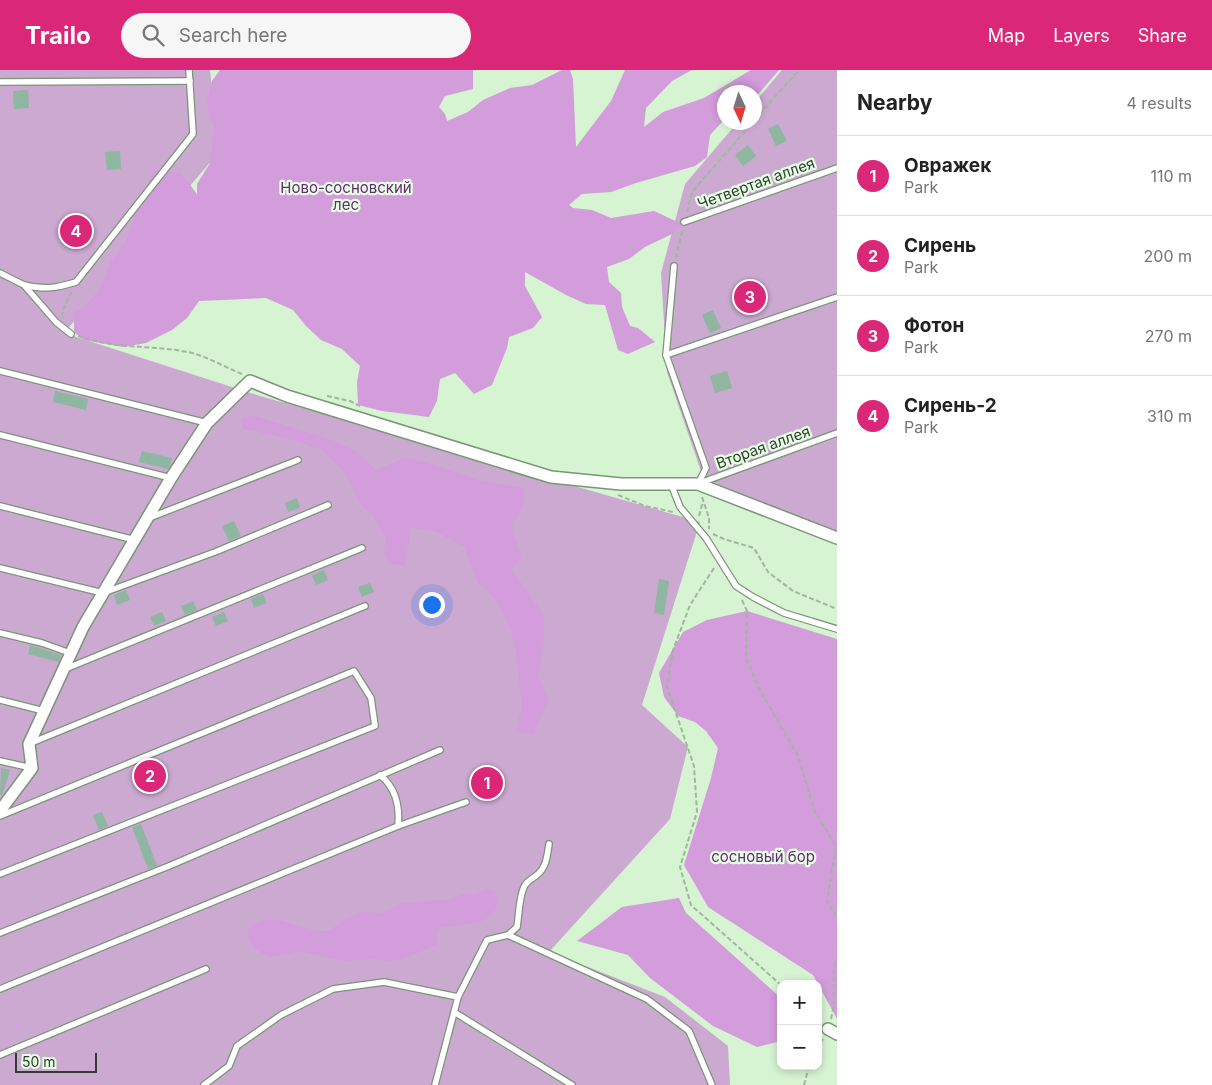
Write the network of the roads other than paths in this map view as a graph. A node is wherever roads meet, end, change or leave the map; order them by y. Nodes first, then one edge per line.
1 (189, 70) edge
2 (190, 81) junction
3 (0, 82) edge
4 (837, 168) edge
5 (684, 222) road end
6 (674, 266) road end
7 (0, 273) edge
8 (24, 285) junction
9 (837, 297) edge
10 (71, 334) road end
11 (666, 355) junction
12 (0, 371) edge
13 (207, 423) junction
14 (837, 433) edge
15 (0, 435) edge
16 (298, 460) dead end
17 (172, 478) junction
18 (671, 484) junction
19 (698, 484) junction
20 (328, 504) dead end
21 (0, 506) edge
22 (147, 518) junction
23 (837, 538) edge
24 (135, 540) junction
25 (362, 548) dead end
26 (0, 568) edge
27 (103, 593) junction
28 (365, 606) dead end
29 (837, 629) edge
30 (0, 633) edge
31 (70, 653) junction
32 (63, 670) junction
33 (0, 700) edge
34 (44, 711) junction
35 (29, 744) junction
36 (440, 750) dead end
37 (0, 761) edge
38 (32, 768) junction
39 (380, 775) junction
40 (466, 802) dead end
41 (0, 811) edge
42 (0, 816) edge
43 (398, 826) junction
44 (549, 844) dead end
45 (0, 874) edge
46 (0, 932) edge
47 (508, 935) junction
48 (206, 969) dead end
49 (0, 989) edge
50 (458, 997) junction
51 (454, 1012) junction
52 (0, 1055) edge
53 (204, 1085) edge
54 (435, 1085) edge
55 (572, 1085) edge
56 (712, 1085) edge

1 - 2 lane
2 - 3 lane
2 - 8 lane
4 - 5 lane, Четвертая аллея
6 - 11 lane
7 - 8 lane
8 - 10 lane
9 - 11 lane
11 - 19 lane
12 - 13 lane
13 - 17 street
13 - 18 street
14 - 19 lane, Вторая аллея
15 - 17 lane
16 - 22 lane
17 - 22 street
18 - 19 street
18 - 29 lane
19 - 23 street
20 - 27 lane
21 - 24 lane
22 - 24 street
24 - 27 street
25 - 32 lane
26 - 27 lane
27 - 31 street
28 - 35 lane
30 - 31 lane
31 - 32 street
32 - 34 street
33 - 34 lane
34 - 35 street
35 - 38 street
36 - 39 lane
37 - 38 lane
38 - 41 street
39 - 43 lane
39 - 46 lane
40 - 43 lane
42 - 45 lane
43 - 49 lane
44 - 47 lane
47 - 50 lane
47 - 56 lane
48 - 52 lane
50 - 51 lane
50 - 53 lane
51 - 54 lane
51 - 55 lane

